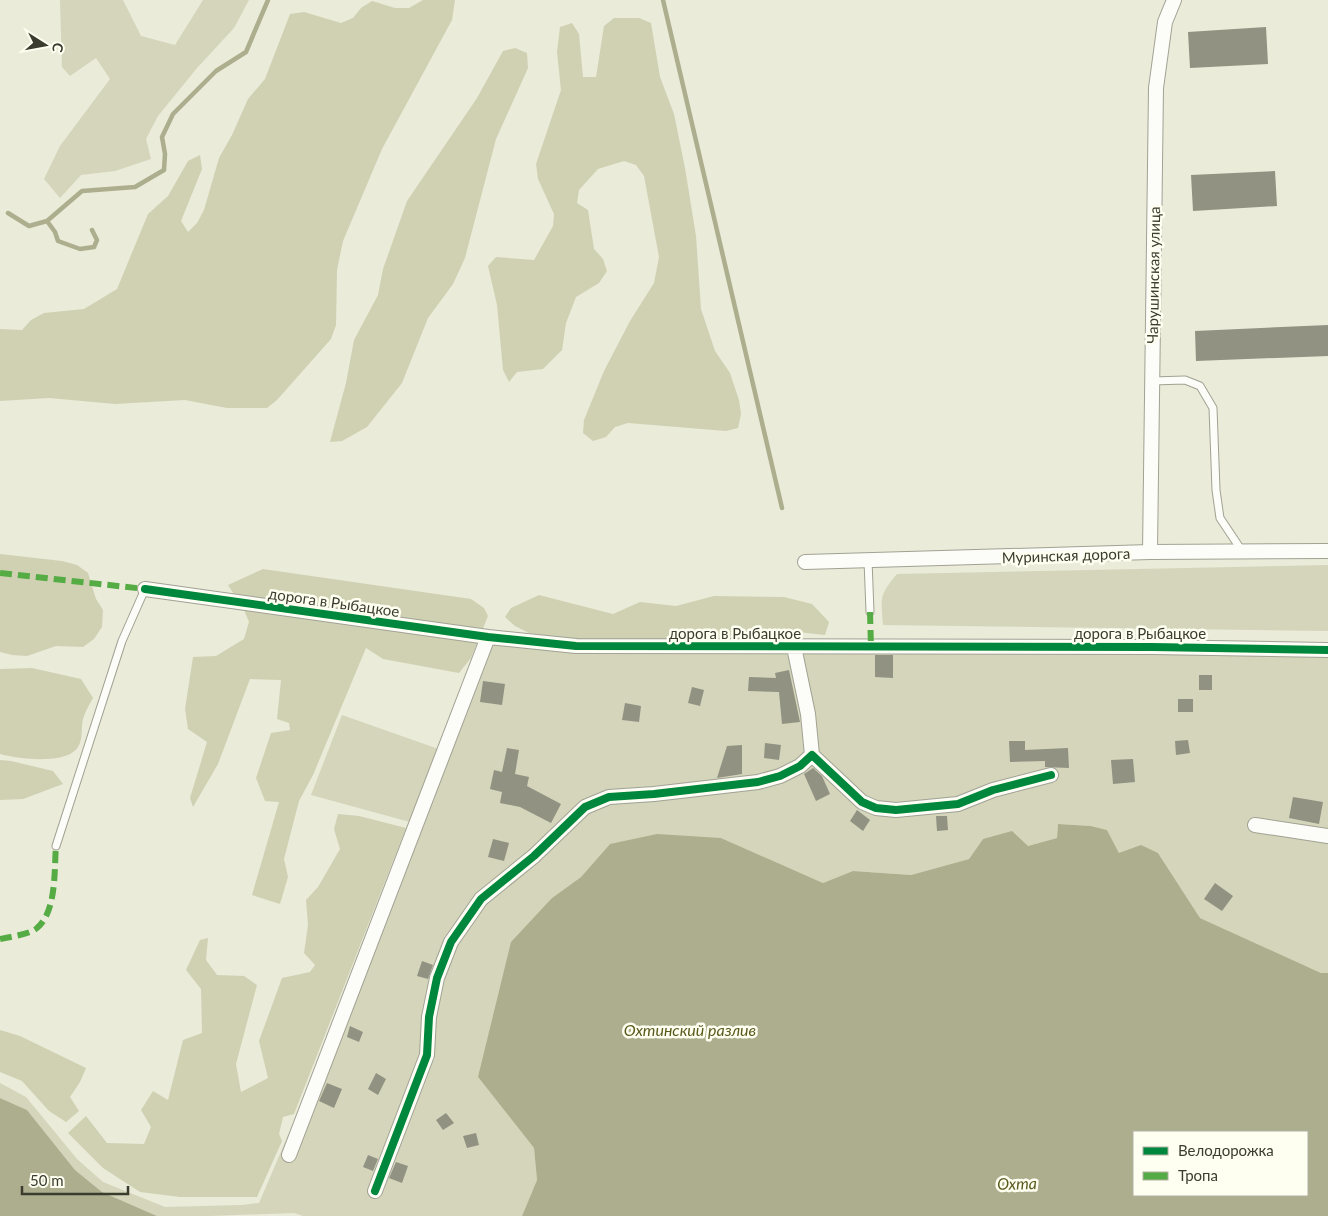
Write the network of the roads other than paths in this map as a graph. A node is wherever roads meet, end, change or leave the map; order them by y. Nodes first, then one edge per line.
1 (1174, 0) edge
2 (1152, 381) junction
3 (1328, 551) edge
4 (1150, 552) junction
5 (1242, 552) junction
6 (868, 560) junction
7 (805, 562) dead end
8 (145, 589) joint
9 (870, 612) dead end
10 (488, 637) junction
11 (794, 647) junction
12 (1328, 650) edge
13 (812, 755) junction
14 (1051, 776) dead end
15 (1255, 825) dead end
16 (1328, 836) edge
17 (56, 846) dead end
18 (290, 1155) dead end
19 (374, 1191) dead end

1 - 2 street, Чарушинская улица
2 - 4 street, Чарушинская улица
2 - 5 lane
3 - 5 street, Муринская дорога
4 - 5 street, Муринская дорога
4 - 6 street, Муринская дорога
6 - 7 street, Муринская дорога
6 - 9 lane
8 - 10 street, дорога в Рыбацкое
8 - 17 lane
10 - 11 street, дорога в Рыбацкое
10 - 18 street
11 - 12 street, дорога в Рыбацкое
11 - 13 street
13 - 14 street
13 - 19 street
15 - 16 street

